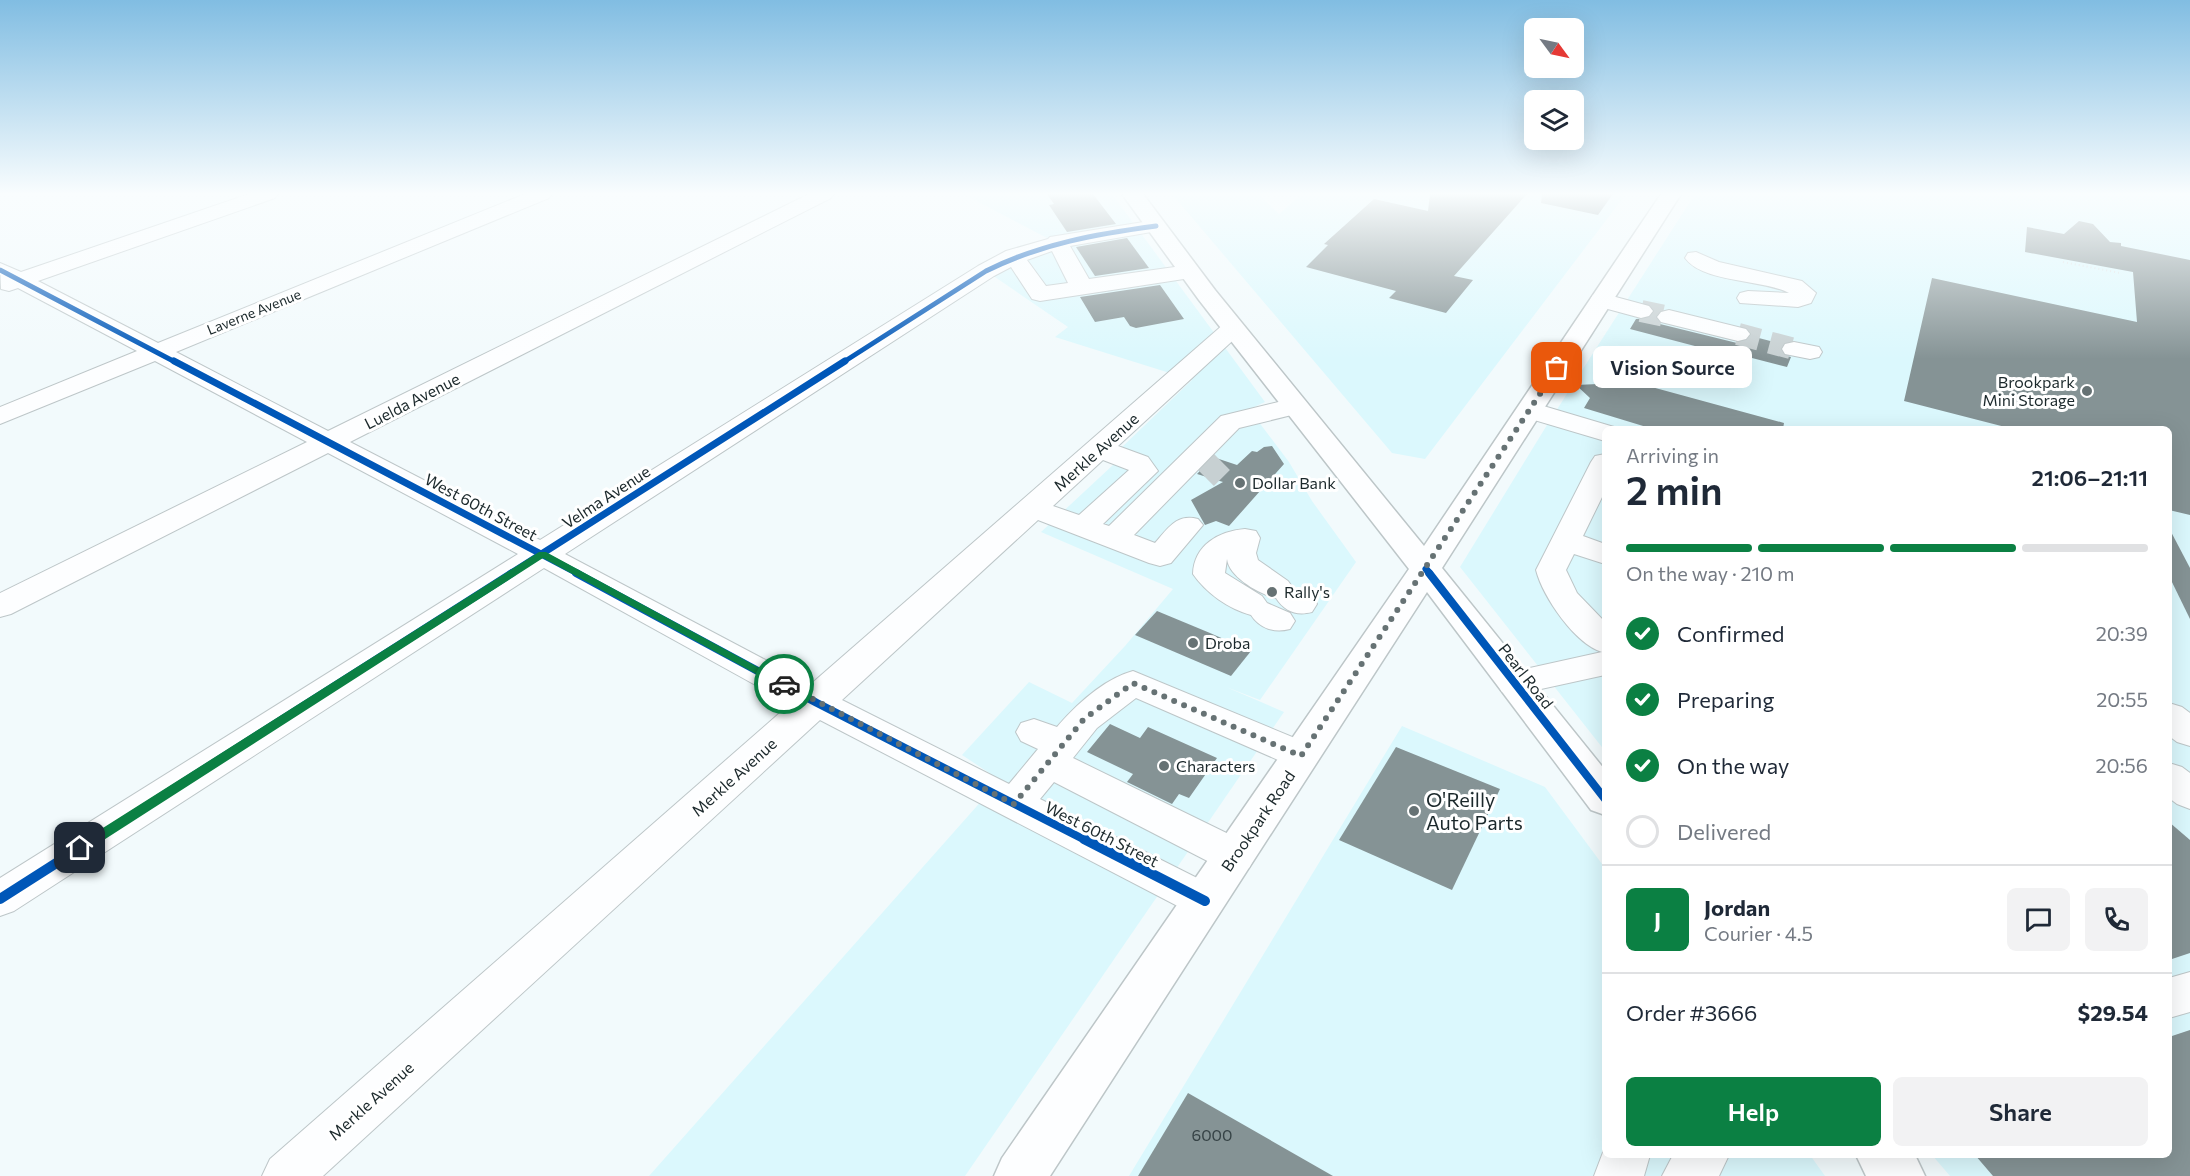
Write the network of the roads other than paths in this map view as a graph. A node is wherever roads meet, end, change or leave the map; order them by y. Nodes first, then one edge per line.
1 (99, 249) edge
2 (408, 249) edge
3 (714, 249) edge
4 (1035, 249) edge
5 (1062, 249) edge
6 (1172, 249) edge
7 (1635, 249) edge
8 (1014, 256) junction
9 (1696, 258) dead end
10 (1189, 272) junction
11 (7, 279) edge
12 (1082, 287) junction
13 (1748, 298) dead end
14 (1601, 300) junction
15 (1641, 310) tunnel mouth
16 (1669, 317) tunnel mouth
17 (1233, 328) junction
18 (1738, 334) tunnel mouth
19 (159, 351) junction
20 (1295, 406) junction
21 (1530, 410) junction
22 (0, 416) edge
23 (1246, 417) junction
24 (1602, 432) edge
25 (329, 442) junction
26 (1099, 449) junction
27 (1602, 475) edge
28 (1152, 500) junction
29 (1595, 505) edge
30 (1033, 508) junction
31 (1188, 525) dead end
32 (1083, 527) junction
33 (1114, 538) junction
34 (1245, 538) dead end
35 (1566, 541) junction
36 (1602, 553) edge
37 (542, 554) junction
38 (1425, 569) junction
39 (1278, 605) dead end
40 (0, 606) edge
41 (1602, 639) edge
42 (1602, 664) edge
43 (1514, 683) junction
44 (817, 703) junction
45 (2172, 718) edge
46 (2190, 733) edge
47 (1048, 746) junction
48 (1301, 756) junction
49 (2172, 779) edge
50 (2190, 794) edge
51 (1602, 795) edge
52 (1014, 804) junction
53 (1235, 856) junction
54 (0, 899) edge
55 (1205, 901) junction
56 (2190, 992) edge
57 (2172, 997) edge
58 (1625, 1158) edge
59 (1702, 1158) edge
60 (1716, 1158) edge
61 (1884, 1158) edge
62 (287, 1176) edge
63 (1020, 1176) edge
64 (1618, 1176) edge
65 (1687, 1176) edge
66 (1722, 1176) edge
67 (1899, 1176) edge

1 - 11 street
2 - 19 street, Laverne Avenue
3 - 25 street, Luelda Avenue
4 - 8 street, Velma Avenue
5 - 12 street
6 - 10 main road, Pearl Road
7 - 14 main road, Brookpark Road
8 - 12 street
8 - 37 street, Velma Avenue
9 - 13 street
10 - 12 street
10 - 17 main road, Pearl Road
11 - 19 street, West 60th Street
14 - 15 street
14 - 21 main road, Brookpark Road
16 - 18 street
17 - 20 main road, Pearl Road
17 - 26 street, Merkle Avenue
19 - 22 street, Laverne Avenue
19 - 25 street, West 60th Street
20 - 23 street
20 - 38 main road, Pearl Road
21 - 24 street
21 - 38 main road, Brookpark Road
23 - 28 street
23 - 28 street
25 - 37 street, West 60th Street
25 - 40 street, Luelda Avenue
26 - 30 street, Merkle Avenue
26 - 32 street
27 - 29 street
28 - 33 street
29 - 35 street
30 - 32 street
30 - 44 street, Merkle Avenue
31 - 33 street
32 - 33 street
34 - 39 street
35 - 36 street
35 - 41 street
37 - 44 street, West 60th Street
37 - 54 street, Velma Avenue
38 - 43 main road, Pearl Road
38 - 48 main road, Brookpark Road
42 - 43 street
43 - 51 main road, Pearl Road
44 - 52 street, West 60th Street
44 - 62 street, Merkle Avenue
45 - 46 street
47 - 48 street
47 - 52 street
47 - 53 street
48 - 53 main road, Brookpark Road
49 - 50 street
52 - 55 street, West 60th Street
53 - 55 main road, Brookpark Road
55 - 63 main road, Brookpark Road
56 - 57 street
58 - 64 street
59 - 65 street
60 - 66 street
61 - 67 main road

